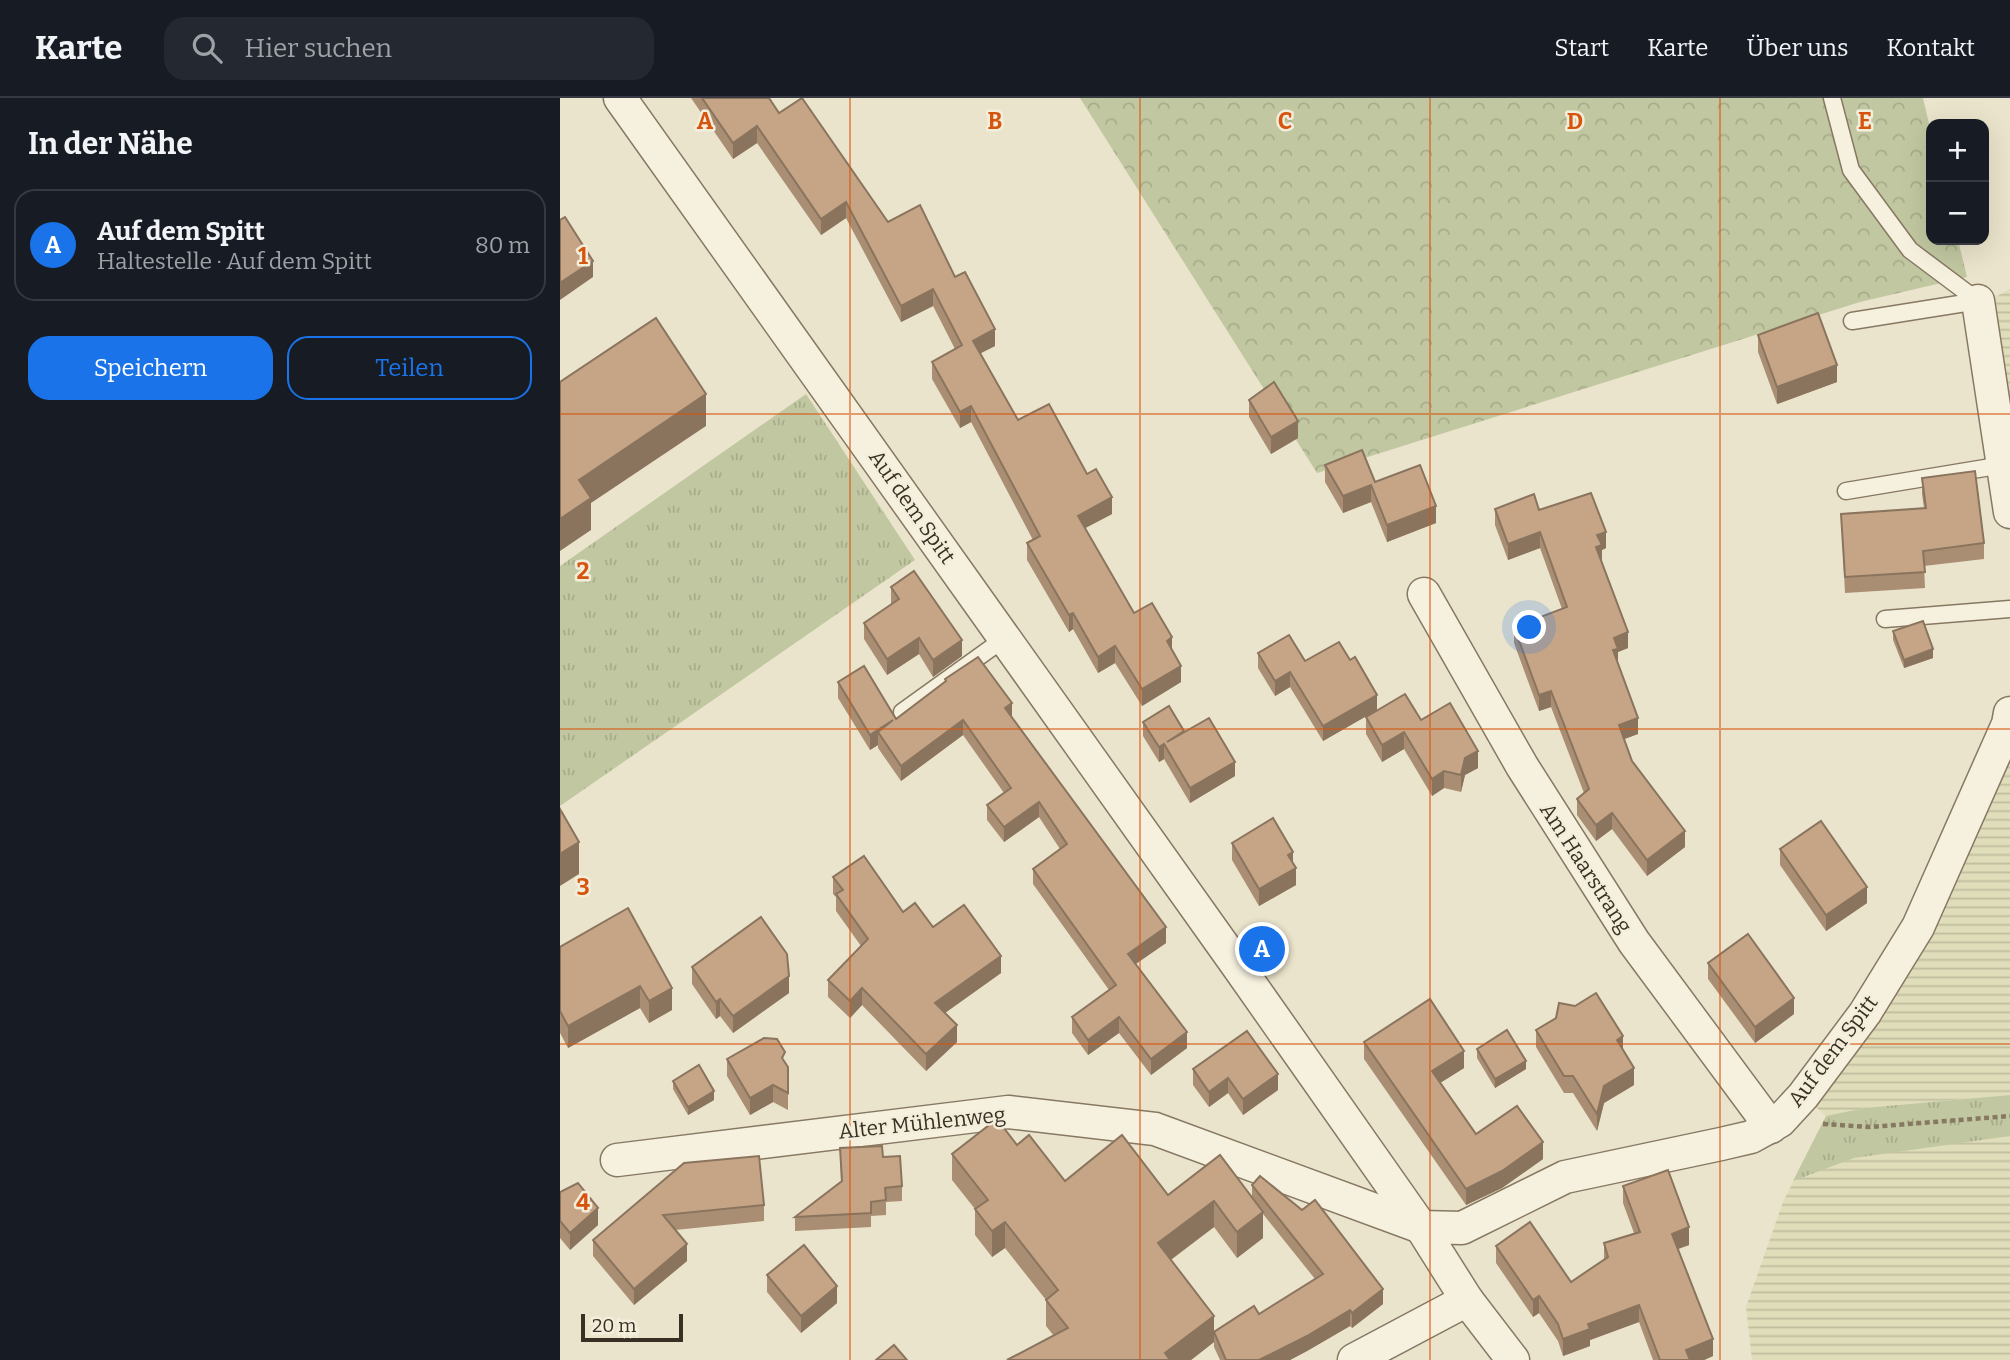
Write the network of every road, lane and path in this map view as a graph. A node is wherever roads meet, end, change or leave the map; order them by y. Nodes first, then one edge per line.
1 (620, 98) edge
2 (1832, 98) edge
3 (1978, 301) junction
4 (1852, 321) dead end
5 (2003, 465) junction
6 (1846, 491) dead end
7 (2010, 512) edge
8 (1424, 594) dead end
9 (2010, 608) edge
10 (1885, 619) dead end
11 (1005, 638) junction
12 (902, 712) edge
13 (2010, 713) edge
14 (2010, 1116) edge
15 (1775, 1124) junction
16 (617, 1160) dead end
17 (1421, 1227) junction
18 (1467, 1300) junction
19 (1354, 1360) edge
20 (1513, 1360) edge

1 - 11 street, Auf dem Spitt
2 - 3 lane
3 - 4 lane
3 - 5 street
5 - 6 lane
5 - 7 street
8 - 15 street, Am Haarstrang
9 - 10 lane
11 - 12 lane
11 - 17 street, Auf dem Spitt
13 - 15 street, Auf dem Spitt
14 - 15 path
15 - 17 street, Auf dem Spitt
16 - 17 street, Alter Mühlenweg
17 - 18 street, Auf dem Spitt
18 - 19 street
18 - 20 street, Auf dem Spitt

